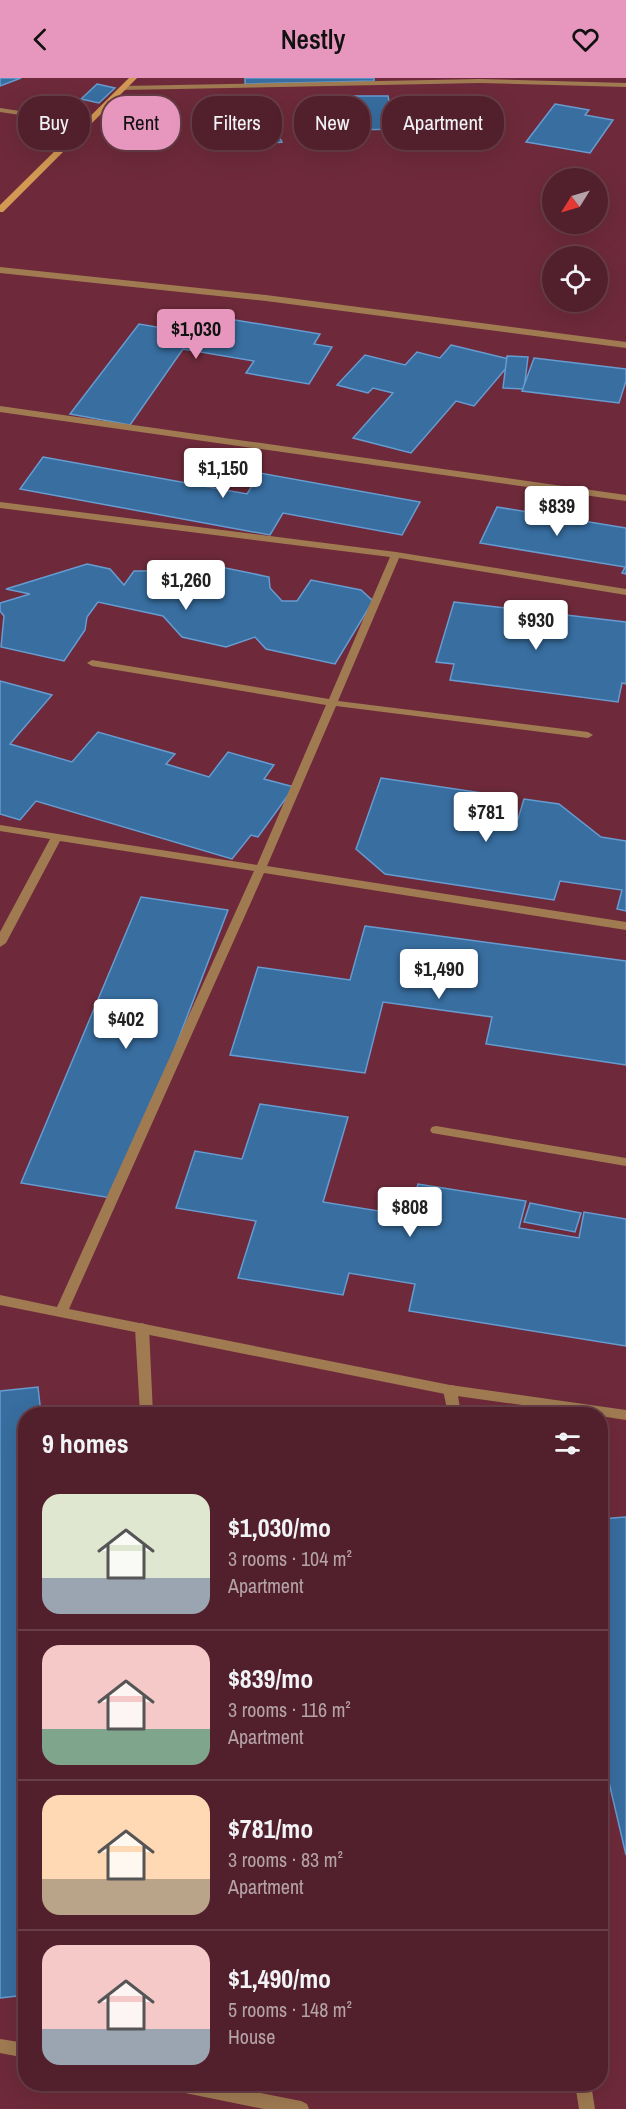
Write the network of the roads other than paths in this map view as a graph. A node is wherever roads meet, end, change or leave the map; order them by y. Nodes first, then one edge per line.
1 (133, 78) edge
2 (626, 85) edge
3 (123, 88) junction
4 (0, 110) edge
5 (18, 113) edge
6 (90, 120) edge
7 (60, 150) edge
8 (0, 210) edge
9 (0, 270) edge
10 (626, 345) edge
11 (0, 409) edge
12 (626, 498) edge
13 (0, 505) edge
14 (396, 555) junction
15 (626, 592) edge
16 (92, 663) dead end
17 (333, 702) junction
18 (588, 735) dead end
19 (0, 828) edge
20 (57, 837) junction
21 (261, 868) junction
22 (626, 926) edge
23 (0, 943) edge
24 (436, 1130) dead end
25 (626, 1162) edge
26 (0, 1300) edge
27 (61, 1312) junction
28 (142, 1328) junction
29 (450, 1390) junction
30 (147, 1407) edge
31 (454, 1407) edge
32 (570, 1407) edge
33 (608, 1412) edge
34 (626, 1415) edge
35 (0, 2046) edge
36 (18, 2049) edge
37 (219, 2091) edge
38 (584, 2091) edge
39 (301, 2109) edge
40 (587, 2109) edge

1 - 3 main road
2 - 3 street
3 - 6 main road
4 - 5 street
7 - 8 main road
9 - 10 street
11 - 12 street
13 - 14 street
14 - 15 street
14 - 17 street
16 - 17 street
17 - 18 street
17 - 21 street
19 - 20 street
20 - 21 street
20 - 23 street
21 - 22 street
21 - 27 street
24 - 25 street
26 - 27 street
27 - 28 street
28 - 29 street
28 - 30 street
29 - 31 street
29 - 32 street
33 - 34 street
35 - 36 street
37 - 39 street
38 - 40 street

